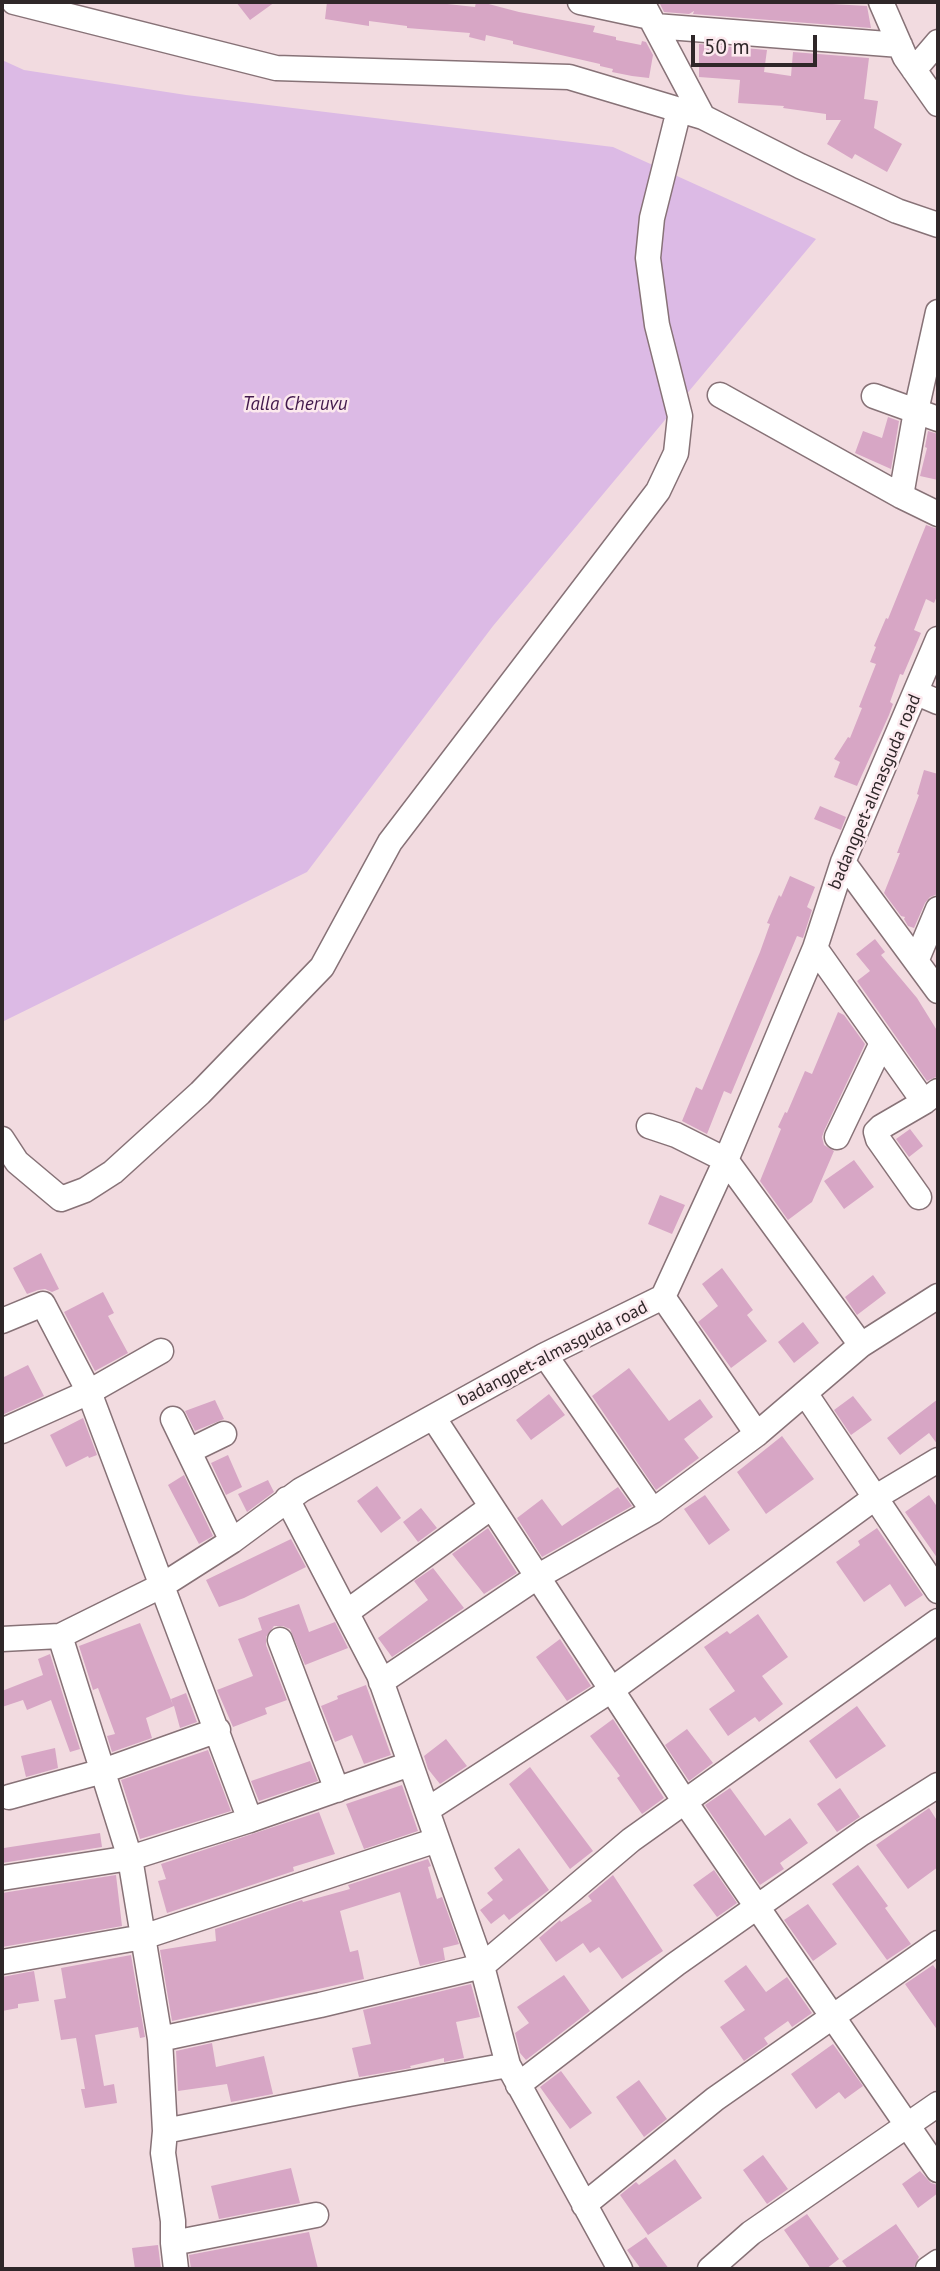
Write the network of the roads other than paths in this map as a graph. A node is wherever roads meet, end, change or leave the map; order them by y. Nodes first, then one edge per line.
1 (14, 2) edge
2 (580, 2) edge
3 (881, 2) edge
4 (649, 15) edge
5 (938, 42) edge
6 (900, 45) junction
7 (914, 70) junction
8 (938, 104) edge
9 (679, 110) junction
10 (703, 117) junction
11 (938, 225) edge
12 (938, 312) edge
13 (720, 395) dead end
14 (874, 396) dead end
15 (927, 415) edge
16 (901, 496) junction
17 (938, 513) edge
18 (938, 639) edge
19 (928, 697) edge
20 (843, 862) junction
21 (938, 909) edge
22 (816, 948) junction
23 (917, 959) junction
24 (938, 991) edge
25 (882, 1043) junction
26 (931, 1097) edge
27 (649, 1126) dead end
28 (837, 1137) dead end
29 (2, 1139) edge
30 (726, 1160) junction
31 (919, 1197) dead end
32 (938, 1296) edge
33 (663, 1297) junction
34 (2, 1321) edge
35 (861, 1345) junction
36 (161, 1351) dead end
37 (545, 1355) junction
38 (89, 1392) junction
39 (806, 1393) junction
40 (432, 1417) junction
41 (173, 1419) dead end
42 (2, 1431) edge
43 (224, 1434) dead end
44 (757, 1434) junction
45 (189, 1451) junction
46 (938, 1460) edge
47 (876, 1497) junction
48 (286, 1499) junction
49 (490, 1508) junction
50 (653, 1511) junction
51 (232, 1541) junction
52 (537, 1577) junction
53 (163, 1585) junction
54 (938, 1591) edge
55 (348, 1612) junction
56 (938, 1621) edge
57 (60, 1636) junction
58 (2, 1639) edge
59 (280, 1640) dead end
60 (381, 1682) junction
61 (610, 1691) junction
62 (218, 1730) junction
63 (410, 1764) junction
64 (103, 1771) junction
65 (938, 1785) edge
66 (337, 1790) junction
67 (9, 1797) dead end
68 (685, 1802) junction
69 (427, 1810) junction
70 (250, 1820) junction
71 (437, 1840) junction
72 (130, 1858) junction
73 (2, 1878) edge
74 (758, 1906) junction
75 (143, 1937) junction
76 (938, 1943) edge
77 (2, 1962) edge
78 (482, 1966) junction
79 (833, 2015) junction
80 (160, 2039) junction
81 (513, 2075) junction
82 (938, 2104) edge
83 (908, 2125) junction
84 (165, 2131) junction
85 (938, 2170) edge
86 (583, 2206) junction
87 (316, 2216) dead end
88 (173, 2243) junction
89 (938, 2262) edge
90 (176, 2269) edge
91 (620, 2269) edge
92 (710, 2269) edge
93 (928, 2269) edge

1 - 9 street
2 - 4 street
3 - 6 street
4 - 6 street
4 - 10 street
5 - 7 street
6 - 7 street
7 - 8 street
9 - 10 street
9 - 29 street
10 - 11 street
12 - 15 street
13 - 16 street
14 - 15 street
15 - 16 street
16 - 17 street
18 - 19 street, badangpet-almasguda road
19 - 20 street, badangpet-almasguda road
20 - 22 street, badangpet-almasguda road
20 - 23 street
21 - 23 street
22 - 25 street
22 - 30 street, badangpet-almasguda road
23 - 24 street
25 - 26 street
25 - 28 street
26 - 31 street
27 - 30 street
30 - 33 street, badangpet-almasguda road
30 - 35 street
32 - 35 street
33 - 37 street, badangpet-almasguda road
33 - 44 street
34 - 38 street
35 - 39 street
36 - 38 street
37 - 40 street, badangpet-almasguda road
37 - 50 street
38 - 42 street
38 - 53 street
39 - 44 street
39 - 47 street
40 - 48 street, badangpet-almasguda road
40 - 49 street
41 - 45 street
43 - 45 street
44 - 50 street
45 - 51 street
46 - 47 street
47 - 54 street
47 - 61 street
48 - 51 street, badangpet-almasguda road
48 - 55 street
49 - 52 street
49 - 55 street
50 - 52 street
51 - 53 street, badangpet-almasguda road
52 - 60 street
52 - 61 street
53 - 57 street, badangpet-almasguda road
53 - 62 street
55 - 60 street
56 - 68 street
57 - 58 street, badangpet-almasguda road
57 - 64 street
59 - 66 street
60 - 63 street
61 - 68 street
61 - 69 street
62 - 64 street
62 - 70 street
63 - 66 street
63 - 69 street
64 - 67 street
64 - 72 street
65 - 74 street
66 - 70 street
68 - 74 street
68 - 78 street
69 - 71 street
70 - 72 street
71 - 75 street
71 - 78 street
72 - 73 street
72 - 75 street
74 - 79 street
74 - 81 street
75 - 77 street
75 - 80 street
76 - 79 street
78 - 80 street
78 - 81 street
79 - 83 street
79 - 86 street
80 - 84 street
81 - 84 street
81 - 86 street
82 - 83 street
83 - 85 street
83 - 92 street
84 - 88 street
86 - 91 street
87 - 88 street
88 - 90 street
89 - 93 street

